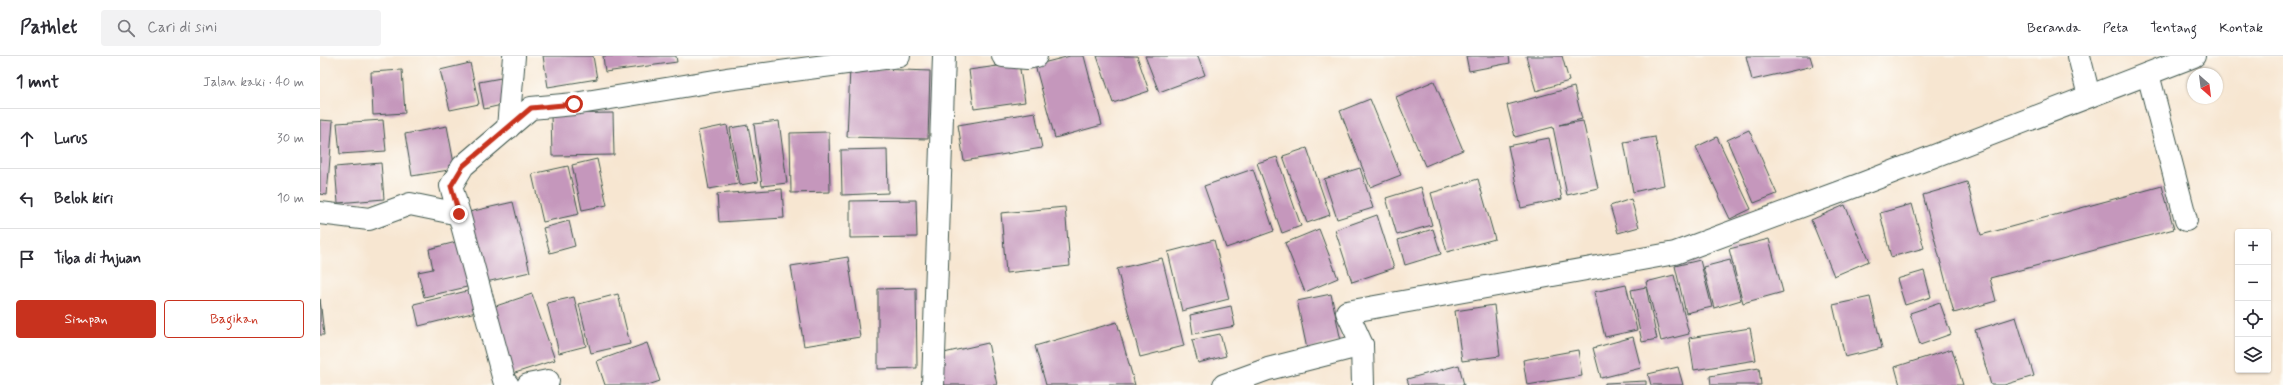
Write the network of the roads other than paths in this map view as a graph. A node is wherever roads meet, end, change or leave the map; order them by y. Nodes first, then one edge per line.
1 (514, 56) edge
2 (899, 56) edge
3 (944, 56) edge
4 (1003, 56) edge
5 (1036, 56) edge
6 (2079, 56) edge
7 (2194, 56) edge
8 (2148, 74) junction
9 (2089, 96) junction
10 (508, 128) junction
11 (320, 213) edge
12 (459, 214) junction
13 (2186, 220) dead end
14 (1362, 345) junction
15 (1267, 377) edge
16 (508, 385) edge
17 (933, 385) edge
18 (1224, 385) edge
19 (1363, 385) edge

1 - 10 street
2 - 10 street
3 - 17 street
4 - 5 street
6 - 9 street
7 - 8 street
8 - 9 street
8 - 13 street
9 - 14 street
10 - 12 street
11 - 12 street
12 - 16 street
14 - 15 street
14 - 19 street
15 - 18 street

